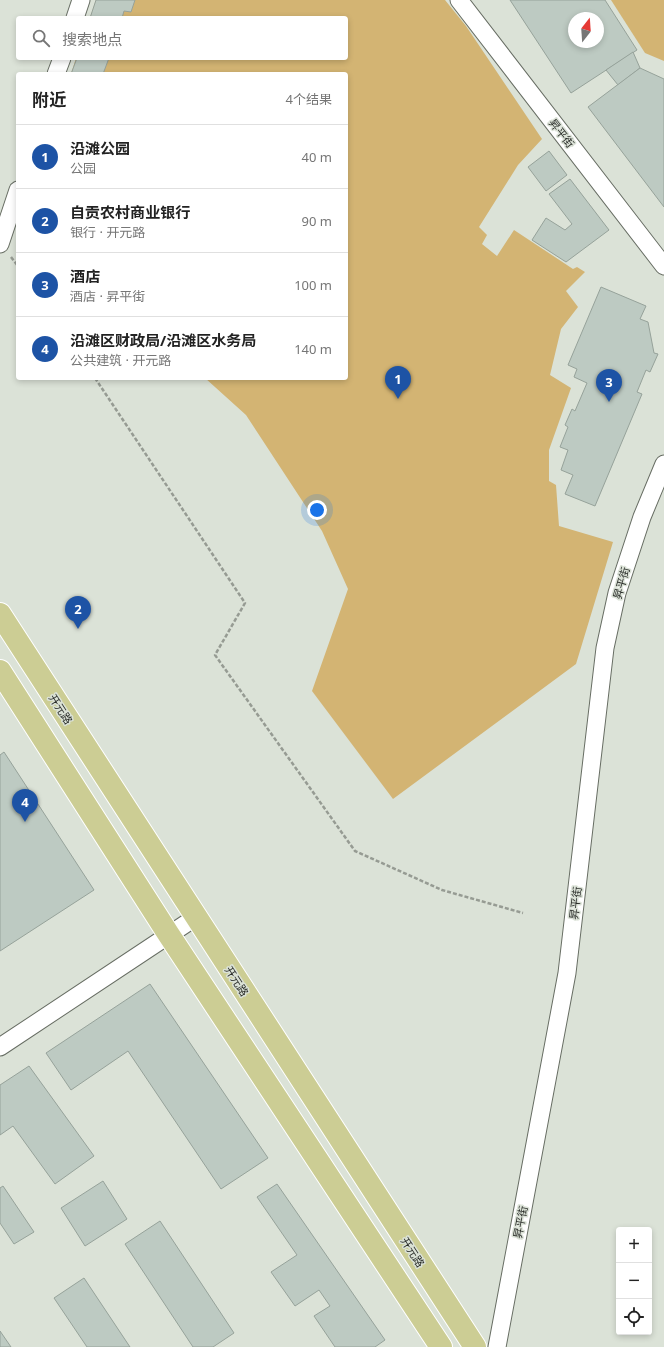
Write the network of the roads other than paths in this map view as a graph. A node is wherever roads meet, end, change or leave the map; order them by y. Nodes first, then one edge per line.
1 (81, 0) edge
2 (459, 0) edge
3 (76, 16) edge
4 (61, 60) edge
5 (57, 72) edge
6 (16, 196) edge
7 (0, 244) edge
8 (664, 266) edge
9 (664, 464) edge
10 (0, 614) edge
11 (0, 671) edge
12 (196, 917) junction
13 (169, 935) junction
14 (0, 1047) edge
15 (440, 1347) edge
16 (475, 1347) edge
17 (497, 1347) edge

1 - 3 street
2 - 8 street, 昇平街
4 - 5 street
6 - 7 street
9 - 17 street, 昇平街
10 - 12 main road, 开元路
11 - 13 main road
12 - 13 street
12 - 16 main road, 开元路
13 - 14 street
13 - 15 main road

